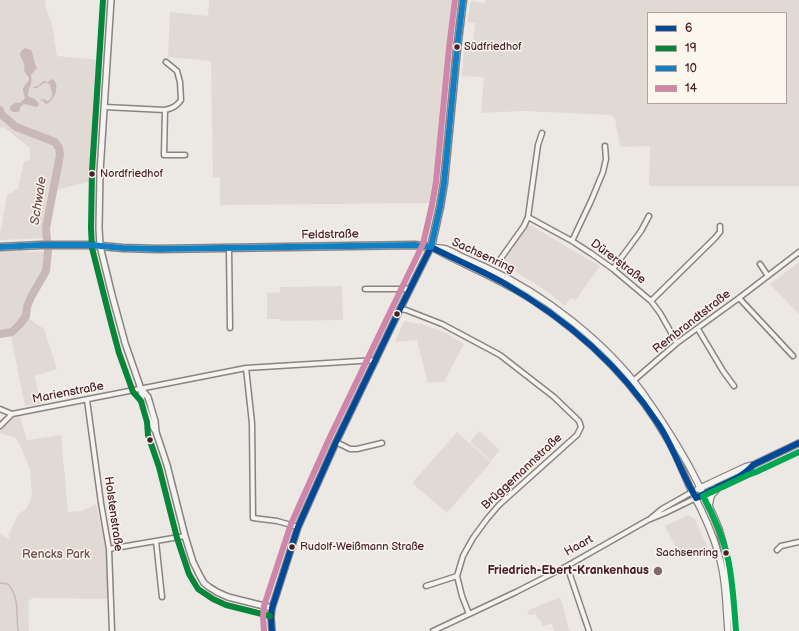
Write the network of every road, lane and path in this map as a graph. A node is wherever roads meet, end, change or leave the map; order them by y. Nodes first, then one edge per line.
1 (111, 0) edge
2 (463, 0) edge
3 (166, 62) dead end
4 (105, 107) junction
5 (165, 110) junction
6 (542, 133) dead end
7 (605, 146) dead end
8 (185, 155) dead end
9 (649, 216) dead end
10 (528, 217) junction
11 (720, 226) dead end
12 (572, 241) junction
13 (100, 246) junction
14 (0, 247) edge
15 (431, 247) junction
16 (229, 248) junction
17 (799, 252) edge
18 (499, 261) dead end
19 (760, 264) dead end
20 (613, 269) junction
21 (768, 276) junction
22 (410, 288) junction
23 (366, 289) dead end
24 (739, 298) junction
25 (651, 301) junction
26 (400, 309) junction
27 (230, 328) dead end
28 (698, 329) junction
29 (677, 343) junction
30 (793, 356) dead end
31 (376, 360) junction
32 (246, 368) junction
33 (631, 384) junction
34 (734, 386) dead end
35 (140, 389) junction
36 (87, 400) junction
37 (0, 409) edge
38 (12, 414) junction
39 (0, 426) edge
40 (336, 442) junction
41 (382, 443) dead end
42 (799, 443) edge
43 (752, 465) junction
44 (724, 485) junction
45 (700, 488) junction
46 (692, 492) junction
47 (703, 495) junction
48 (696, 498) junction
49 (709, 506) junction
50 (648, 520) junction
51 (298, 527) junction
52 (185, 536) junction
53 (156, 541) junction
54 (799, 542) edge
55 (109, 549) junction
56 (777, 550) dead end
57 (567, 566) junction
58 (457, 576) junction
59 (426, 586) dead end
60 (162, 597) dead end
61 (272, 608) junction
62 (469, 614) junction
63 (112, 631) edge
64 (272, 631) edge
65 (433, 631) edge
66 (589, 631) edge
67 (728, 631) edge
68 (734, 631) edge

1 - 4 street
2 - 15 main road
3 - 5 street
4 - 5 street
4 - 13 street
5 - 8 street
6 - 10 street
7 - 12 street
9 - 20 street
10 - 12 street, Dürerstraße
10 - 18 street
11 - 25 street
12 - 20 street, Dürerstraße
13 - 14 main road, Feldstraße
13 - 16 main road, Feldstraße
13 - 35 street
15 - 16 main road, Feldstraße
15 - 22 main road
15 - 33 main road, Sachsenring
16 - 27 street
17 - 21 street, Rembrandtstraße
19 - 21 street
20 - 25 street, Dürerstraße
21 - 24 street, Rembrandtstraße
22 - 23 street
22 - 26 main road
24 - 28 street, Rembrandtstraße
24 - 30 street
25 - 29 street, Dürerstraße
26 - 31 main road
26 - 58 street, Brüggemannstraße
28 - 29 street, Rembrandtstraße
28 - 34 street
29 - 33 street, Rembrandtstraße
31 - 32 street, Marienstraße
31 - 40 main road
32 - 35 street, Marienstraße
32 - 51 street
33 - 45 main road, Sachsenring
33 - 46 main road, Sachsenring
35 - 36 street, Marienstraße
35 - 52 street
36 - 38 street, Marienstraße
36 - 55 street, Holstenstraße
37 - 38 street
38 - 39 street
40 - 41 street
40 - 51 main road
42 - 43 main road, Haart
43 - 44 main road, Haart
43 - 45 main road, Haart
44 - 47 main road, Haart
44 - 49 main road
45 - 46 main road, Haart
45 - 47 main road, Sachsenring
46 - 48 main road, Sachsenring
46 - 50 street, Haart
47 - 48 main road, Haart
47 - 49 main road, Sachsenring
48 - 50 street, Haart
48 - 67 main road, Sachsenring
49 - 68 main road, Sachsenring
50 - 57 street, Haart
51 - 61 main road
52 - 53 street
52 - 61 street
53 - 55 street
53 - 60 street
54 - 56 street
55 - 63 street, Holstenstraße
57 - 62 street, Haart
57 - 66 street
58 - 59 street
58 - 62 street
61 - 64 main road
62 - 65 street, Haart

